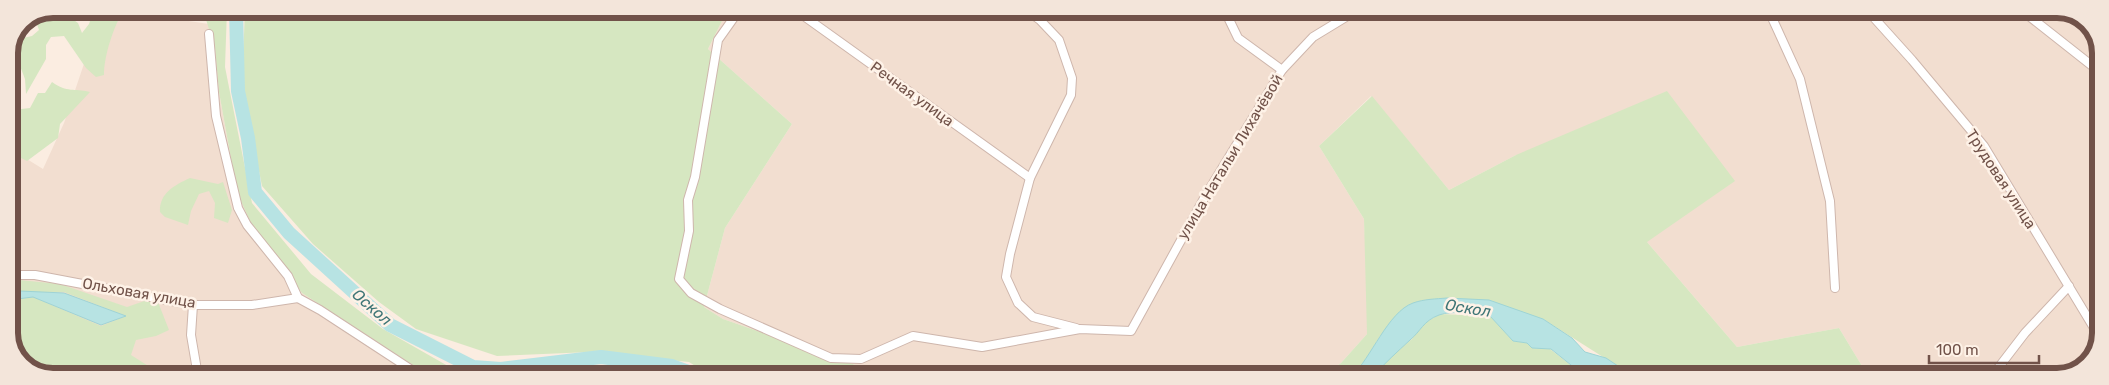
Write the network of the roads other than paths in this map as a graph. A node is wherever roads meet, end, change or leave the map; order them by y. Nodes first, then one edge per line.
1 (734, 18) edge
2 (807, 18) edge
3 (1037, 18) edge
4 (1228, 18) edge
5 (1345, 18) edge
6 (1772, 18) edge
7 (1874, 18) edge
8 (2031, 18) edge
9 (209, 34) dead end
10 (2091, 65) edge
11 (1282, 70) junction
12 (1030, 178) junction
13 (18, 276) edge
14 (2069, 286) junction
15 (1835, 288) dead end
16 (298, 298) junction
17 (193, 305) junction
18 (2091, 323) edge
19 (1080, 329) junction
20 (197, 367) edge
21 (408, 367) edge
22 (1998, 368) edge

1 - 19 street
2 - 12 street, Речная улица
3 - 12 street
4 - 11 street
5 - 11 street, улица Натальи Лихачёвой
6 - 15 street
7 - 14 street, Трудовая улица
8 - 10 street
9 - 16 street
11 - 19 street, улица Натальи Лихачёвой
12 - 19 street
13 - 17 street, Ольховая улица
14 - 18 street, Трудовая улица
14 - 22 street
16 - 17 street, Ольховая улица
16 - 21 street
17 - 20 street

